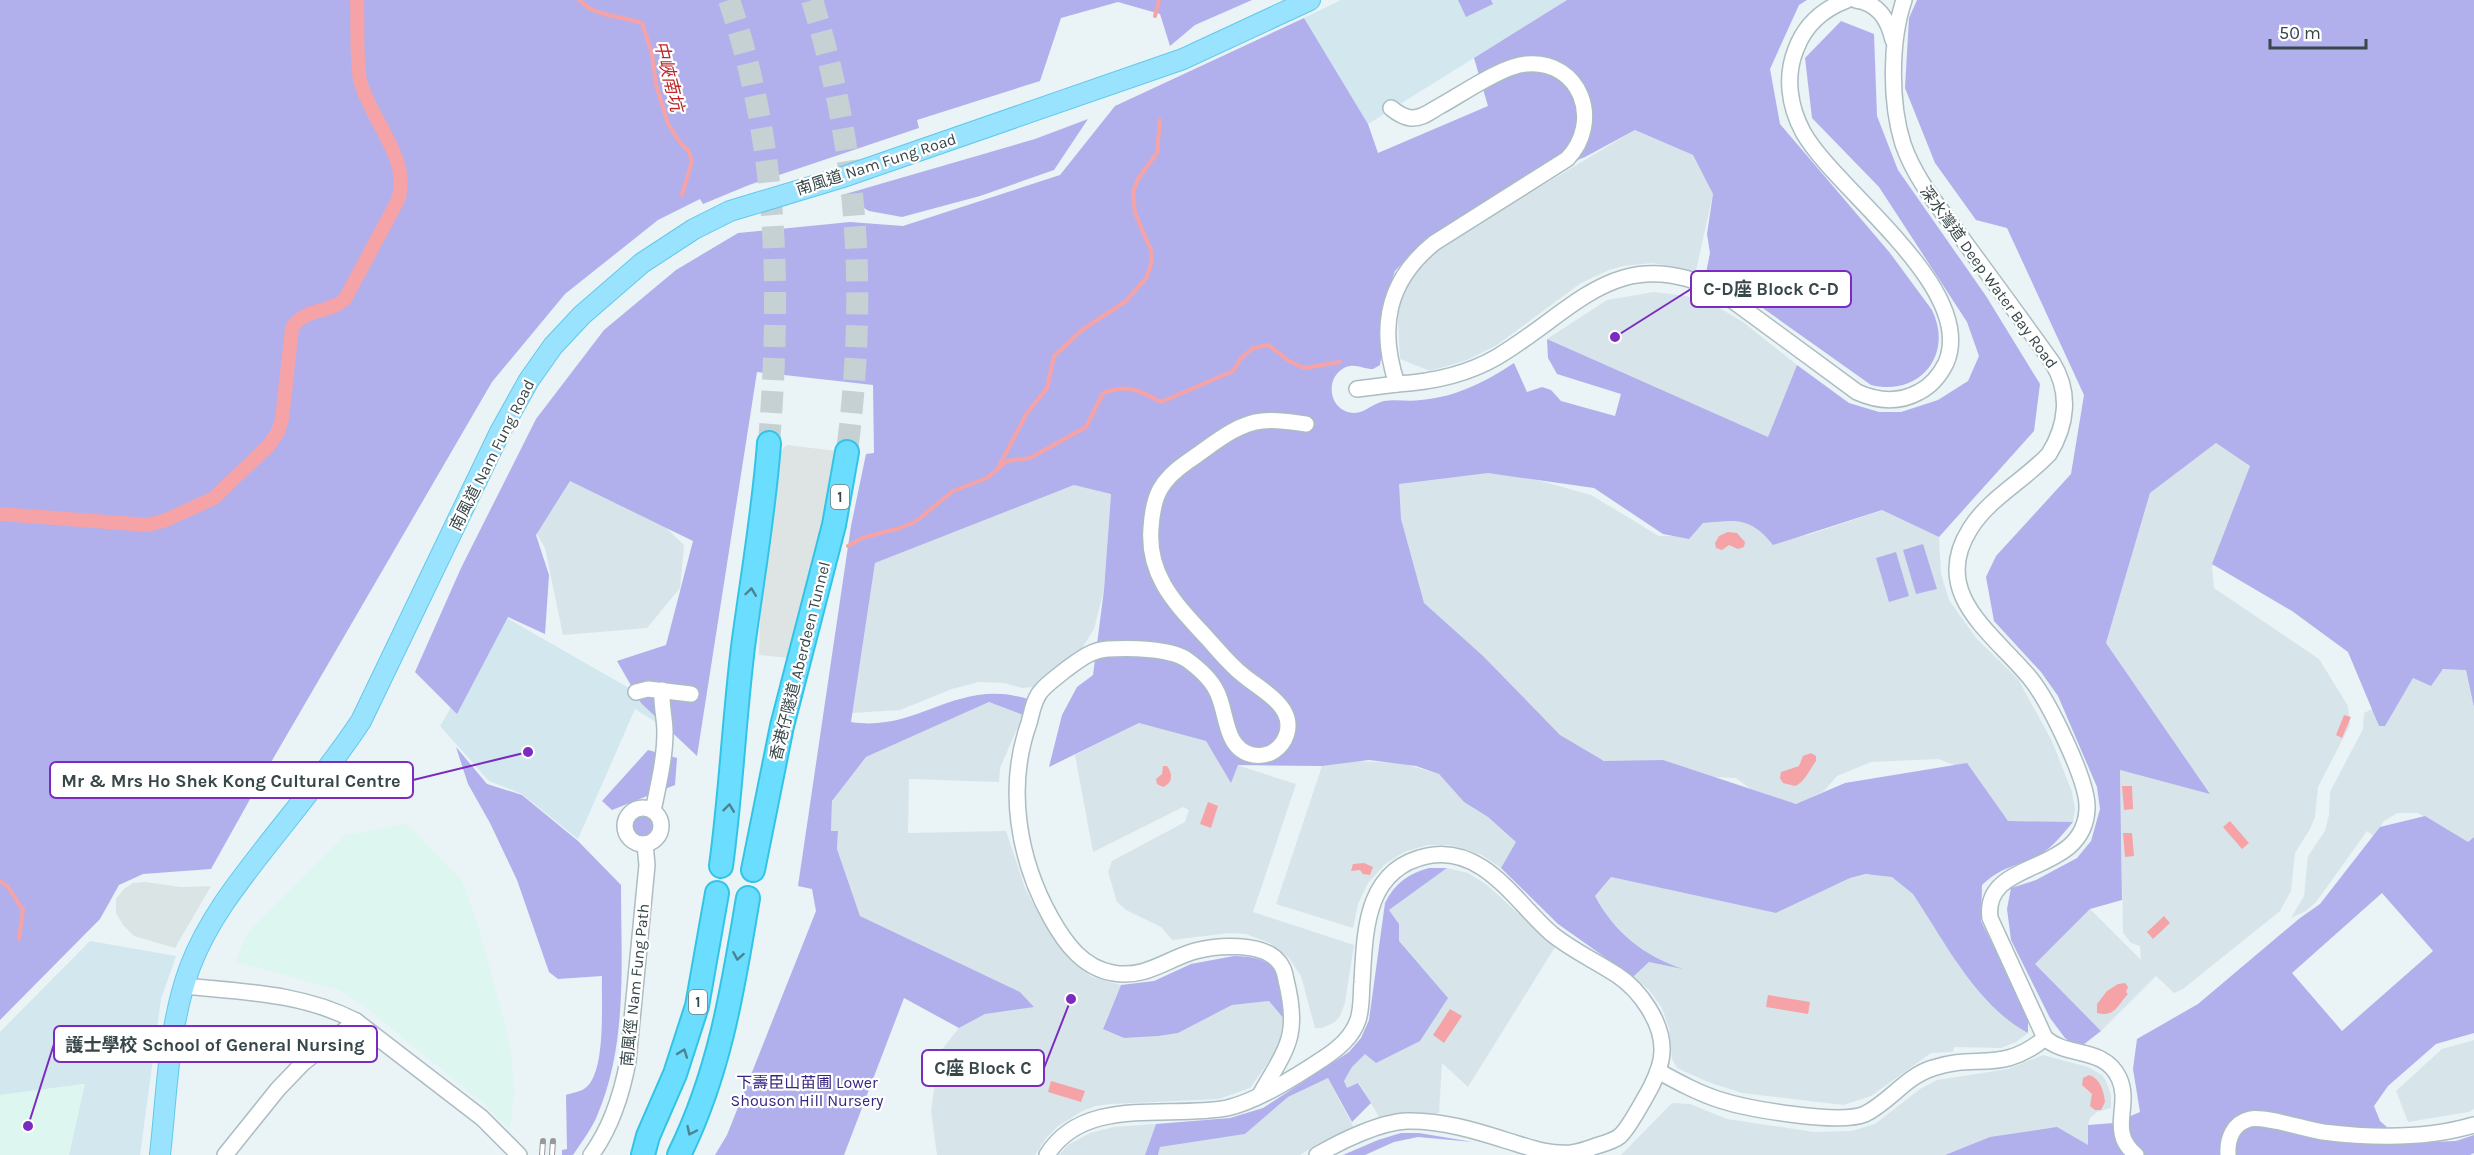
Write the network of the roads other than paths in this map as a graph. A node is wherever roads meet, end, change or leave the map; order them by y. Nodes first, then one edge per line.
1 (1310, 0) edge
2 (1847, 0) edge
3 (1856, 0) edge
4 (1900, 1) edge
5 (1896, 48) junction
6 (1391, 108) dead end
7 (1397, 384) junction
8 (1357, 389) dead end
9 (1306, 424) dead end
10 (769, 443) tunnel mouth
11 (848, 452) tunnel mouth
12 (662, 690) junction
13 (636, 692) dead end
14 (691, 694) dead end
15 (653, 811) junction
16 (645, 844) junction
17 (721, 866) dead end
18 (753, 870) dead end
19 (717, 892) dead end
20 (748, 898) dead end
21 (184, 986) junction
22 (356, 1021) junction
23 (2045, 1038) junction
24 (1658, 1071) junction
25 (1260, 1095) junction
26 (2474, 1125) edge
27 (645, 1146) edge
28 (160, 1155) edge
29 (225, 1155) edge
30 (519, 1155) edge
31 (591, 1155) edge
32 (629, 1155) edge
33 (679, 1155) edge
34 (1047, 1155) edge
35 (1317, 1155) edge
36 (2136, 1155) edge
37 (2228, 1155) edge

1 - 21 main road, 南風道 Nam Fung Road
2 - 7 street
3 - 5 street
4 - 5 street, 深水灣道 Deep Water Bay Road
5 - 23 street, 深水灣道 Deep Water Bay Road
6 - 7 street
7 - 8 street
9 - 25 street
17 -> 10 highway
11 - 18 highway, 香港仔隧道 Aberdeen Tunnel / 1
12 - 13 street
12 - 14 street
12 - 15 street
15 - 16 street
15 - 16 street
16 - 31 street, 南風徑 Nam Fung Path
27 -> 19 highway, 1
20 -> 33 highway, 1
21 - 22 street
21 - 28 main road, 南風道 Nam Fung Road
22 - 29 street
22 - 30 street
23 - 24 street
23 - 36 street
24 - 25 street
24 - 35 street
25 - 34 street
26 - 37 street
27 - 32 highway

